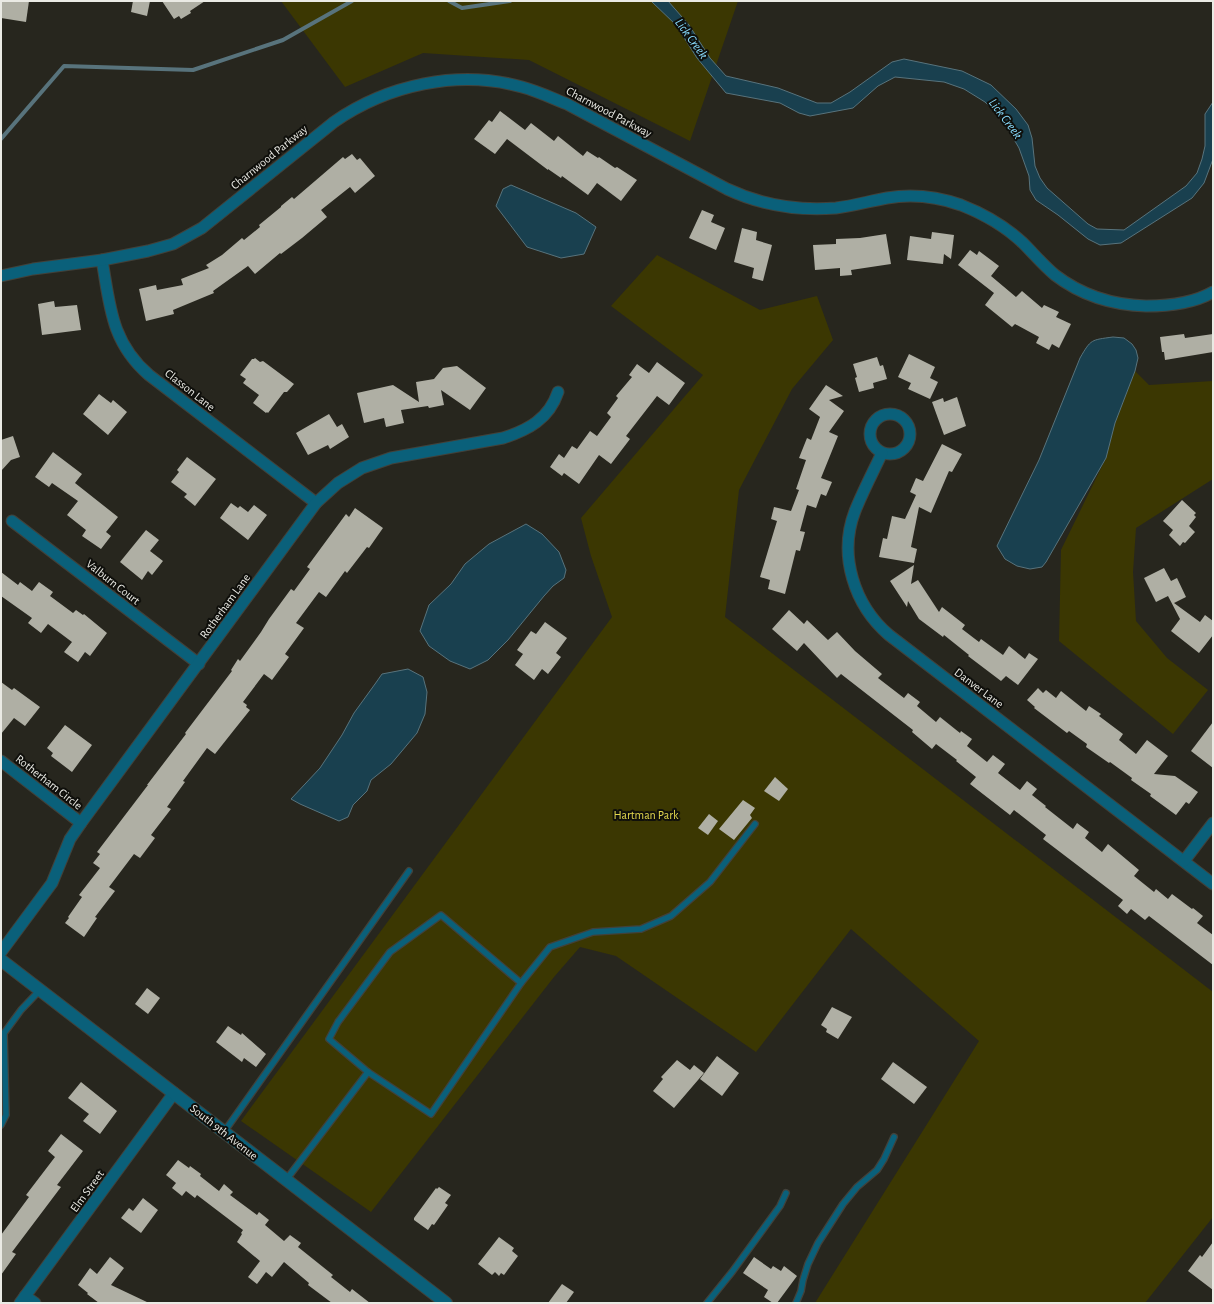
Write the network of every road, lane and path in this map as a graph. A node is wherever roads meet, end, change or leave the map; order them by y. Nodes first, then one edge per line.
1 (102, 260) junction
2 (1, 276) edge
3 (1213, 292) edge
4 (558, 392) dead end
5 (882, 453) dead end
6 (316, 503) junction
7 (12, 521) dead end
8 (199, 664) junction
9 (1, 761) edge
10 (81, 823) junction
11 (1213, 823) edge
12 (755, 824) dead end
13 (1184, 861) junction
14 (408, 871) dead end
15 (1213, 884) edge
16 (1, 952) edge
17 (1, 960) edge
18 (521, 983) junction
19 (40, 990) junction
20 (2, 1035) edge
21 (368, 1072) junction
22 (174, 1094) junction
23 (1, 1111) edge
24 (6, 1115) junction
25 (1, 1125) edge
26 (224, 1132) junction
27 (894, 1137) dead end
28 (286, 1180) junction
29 (786, 1193) dead end
30 (22, 1299) edge
31 (35, 1303) edge
32 (446, 1303) edge
33 (707, 1303) edge
34 (796, 1303) edge

1 - 2 street, Charnwood Parkway
1 - 3 street, Charnwood Parkway
1 - 6 street, Classon Lane
4 - 6 street, Rotherham Lane
5 - 13 street, Danver Lane
6 - 8 street, Rotherham Lane
7 - 8 street, Valburn Court
8 - 10 street, Rotherham Lane
9 - 10 street, Rotherham Circle
10 - 16 street, Rotherham Lane
11 - 13 street
12 - 18 lane
13 - 15 street, Danver Lane
14 - 26 lane
17 - 19 street, South 9th Avenue
18 - 21 lane
18 - 21 lane
19 - 20 lane
19 - 22 street, South 9th Avenue
20 - 24 lane
21 - 28 lane
22 - 26 street, South 9th Avenue
22 - 30 street, Elm Street
23 - 24 lane
24 - 25 lane
26 - 28 street, South 9th Avenue
27 - 34 lane
28 - 32 street, South 9th Avenue
29 - 33 lane
30 - 31 street

